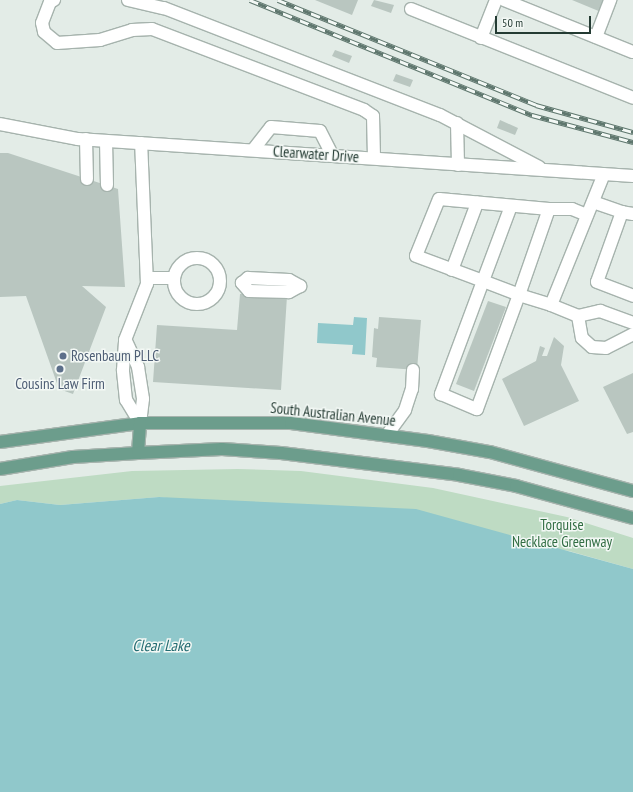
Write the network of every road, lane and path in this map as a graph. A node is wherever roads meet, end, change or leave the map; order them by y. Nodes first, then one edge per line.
1 (54, 0) edge
2 (128, 0) edge
3 (496, 0) edge
4 (504, 0) edge
5 (610, 0) edge
6 (411, 9) dead end
7 (596, 37) junction
8 (481, 38) junction
9 (633, 52) edge
10 (633, 98) edge
11 (457, 123) junction
12 (0, 124) edge
13 (86, 139) junction
14 (106, 140) junction
15 (140, 143) junction
16 (253, 150) junction
17 (332, 156) junction
18 (374, 158) junction
19 (458, 165) junction
20 (542, 168) junction
21 (604, 174) junction
22 (633, 176) edge
23 (87, 179) dead end
24 (106, 185) dead end
25 (593, 202) junction
26 (477, 203) junction
27 (511, 206) junction
28 (550, 209) junction
29 (628, 213) edge
30 (588, 215) junction
31 (452, 270) junction
32 (147, 278) junction
33 (174, 278) junction
34 (272, 279) junction
35 (221, 280) junction
36 (483, 281) junction
37 (242, 283) junction
38 (272, 292) junction
39 (519, 294) junction
40 (633, 296) edge
41 (550, 305) junction
42 (578, 316) junction
43 (633, 323) edge
44 (633, 334) edge
45 (125, 340) junction
46 (412, 370) dead end
47 (140, 423) junction
48 (387, 435) junction
49 (0, 442) edge
50 (138, 453) junction
51 (0, 468) edge
52 (633, 491) edge
53 (633, 518) edge

1 - 18 street
2 - 11 street
3 - 8 street
4 - 7 street
5 - 7 street
6 - 8 street
7 - 9 street
8 - 10 street
11 - 19 street
11 - 20 street
12 - 13 street, Clearwater Drive
13 - 14 street, Clearwater Drive
13 - 23 street
14 - 15 street, Clearwater Drive
14 - 24 street
15 - 16 street, Clearwater Drive
15 - 32 street
16 - 17 street, Clearwater Drive
16 - 17 street
17 - 18 street, Clearwater Drive
18 - 19 street, Clearwater Drive
19 - 20 street, Clearwater Drive
20 - 21 street, Clearwater Drive
21 - 22 street, Clearwater Drive
21 - 25 street
25 - 29 street
25 - 30 street
26 - 27 street
26 - 31 street
26 - 31 street
27 - 28 street
27 - 36 street
28 - 30 street
28 - 39 street
29 - 40 street
30 - 41 street
31 - 36 street
32 - 33 street
32 - 45 street
33 - 35 street
33 - 35 street
34 - 37 street
34 - 38 street
34 - 38 street
35 - 37 street
36 - 39 street
36 - 39 street
37 - 38 street
39 - 41 street
41 - 42 street
42 - 43 street
42 - 44 street
45 - 47 street
45 - 47 street
46 - 48 street
47 - 48 main road, South Australian Avenue
47 - 49 main road, South Australian Avenue
47 - 50 main road
48 - 52 main road, South Australian Avenue
50 - 51 main road
50 - 53 main road

